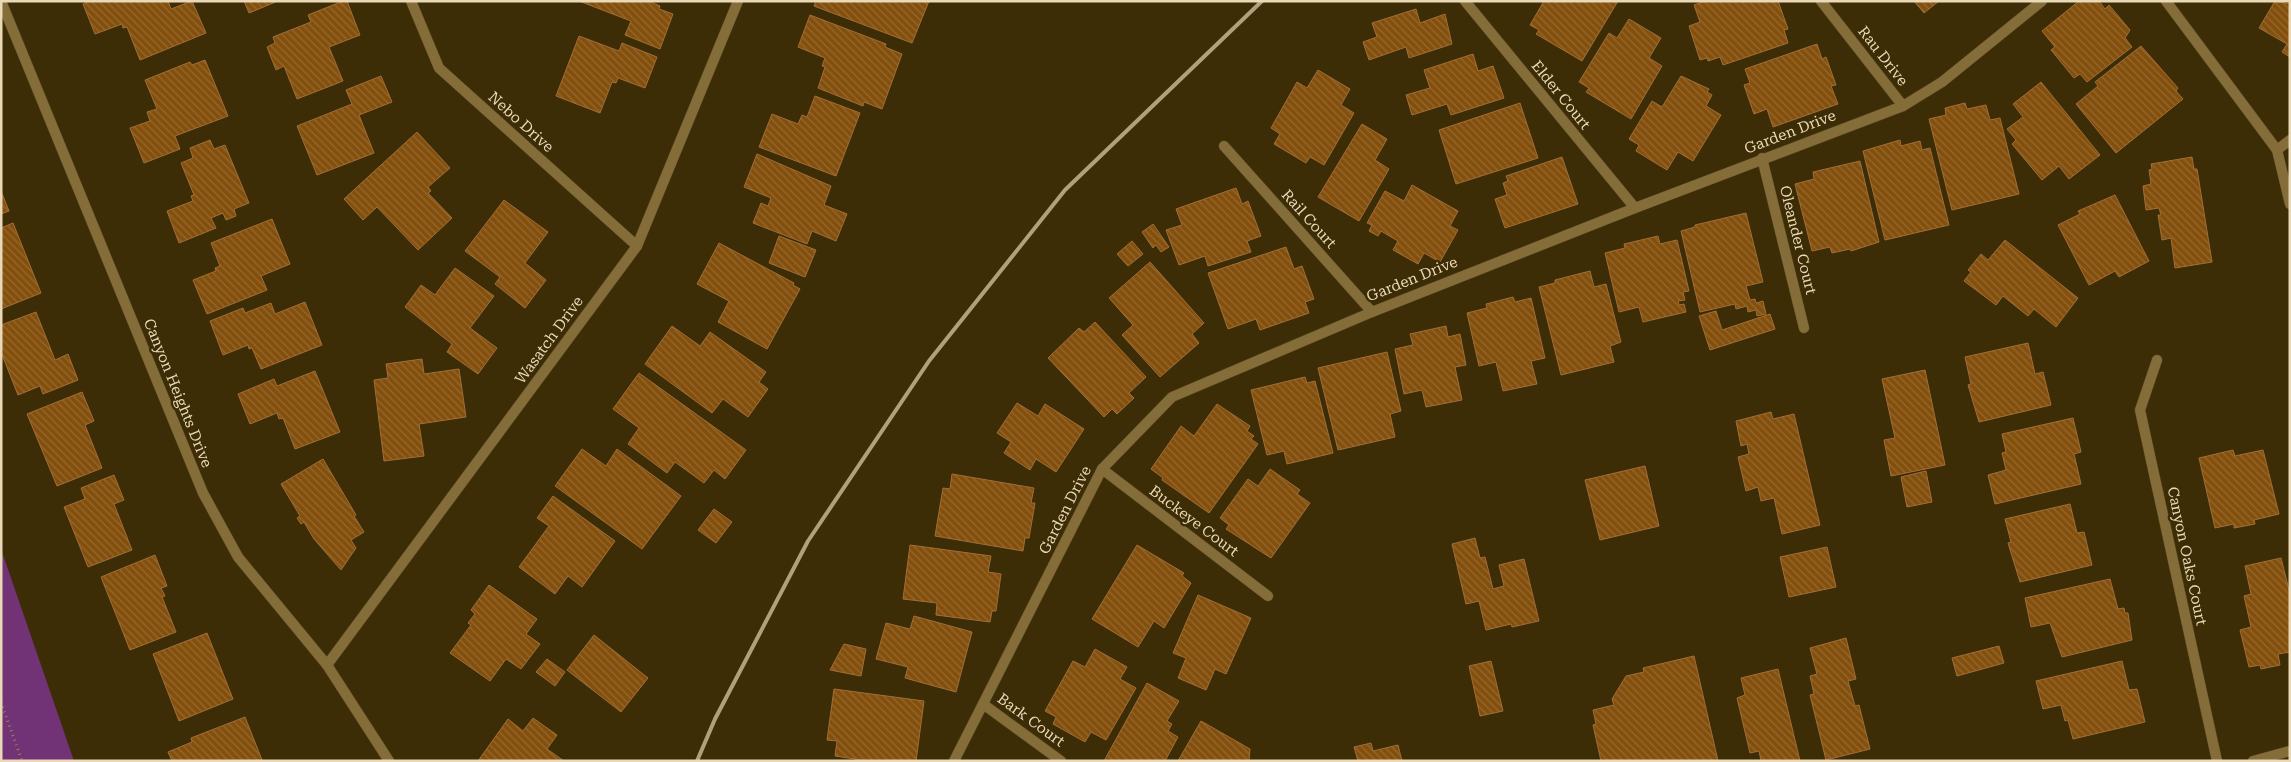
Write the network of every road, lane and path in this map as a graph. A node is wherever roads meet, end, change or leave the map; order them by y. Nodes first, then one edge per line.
1 (1, 1) edge
2 (411, 1) edge
3 (738, 1) edge
4 (1465, 1) edge
5 (1821, 1) edge
6 (2042, 1) edge
7 (2166, 1) edge
8 (1904, 106) junction
9 (2290, 140) edge
10 (1224, 146) dead end
11 (2277, 150) junction
12 (1762, 158) junction
13 (2290, 204) edge
14 (1635, 208) junction
15 (637, 246) junction
16 (1372, 312) junction
17 (1804, 328) dead end
18 (2157, 360) dead end
19 (1102, 469) junction
20 (1268, 596) dead end
21 (327, 665) junction
22 (1, 702) edge
23 (983, 704) junction
24 (2290, 751) edge
25 (22, 761) edge
26 (389, 761) edge
27 (954, 761) edge
28 (1061, 761) edge
29 (2216, 761) edge
30 (2253, 761) edge

1 - 21 street, Canyon Heights Drive
2 - 15 street, Nebo Drive
3 - 15 street, Wasatch Drive
4 - 14 street, Elder Court
5 - 8 street, Rau Drive
6 - 8 street, Garden Drive
7 - 11 street
8 - 12 street, Garden Drive
9 - 11 street
10 - 16 street, Rail Court
11 - 13 street
12 - 14 street, Garden Drive
12 - 17 street, Oleander Court
14 - 16 street, Garden Drive
15 - 21 street, Wasatch Drive
16 - 19 street, Garden Drive
18 - 29 street, Canyon Oaks Court
19 - 20 street, Buckeye Court
19 - 23 street, Garden Drive
21 - 26 street, Canyon Heights Drive
22 - 25 path
23 - 27 street, Garden Drive
23 - 28 street, Bark Court
24 - 30 street

